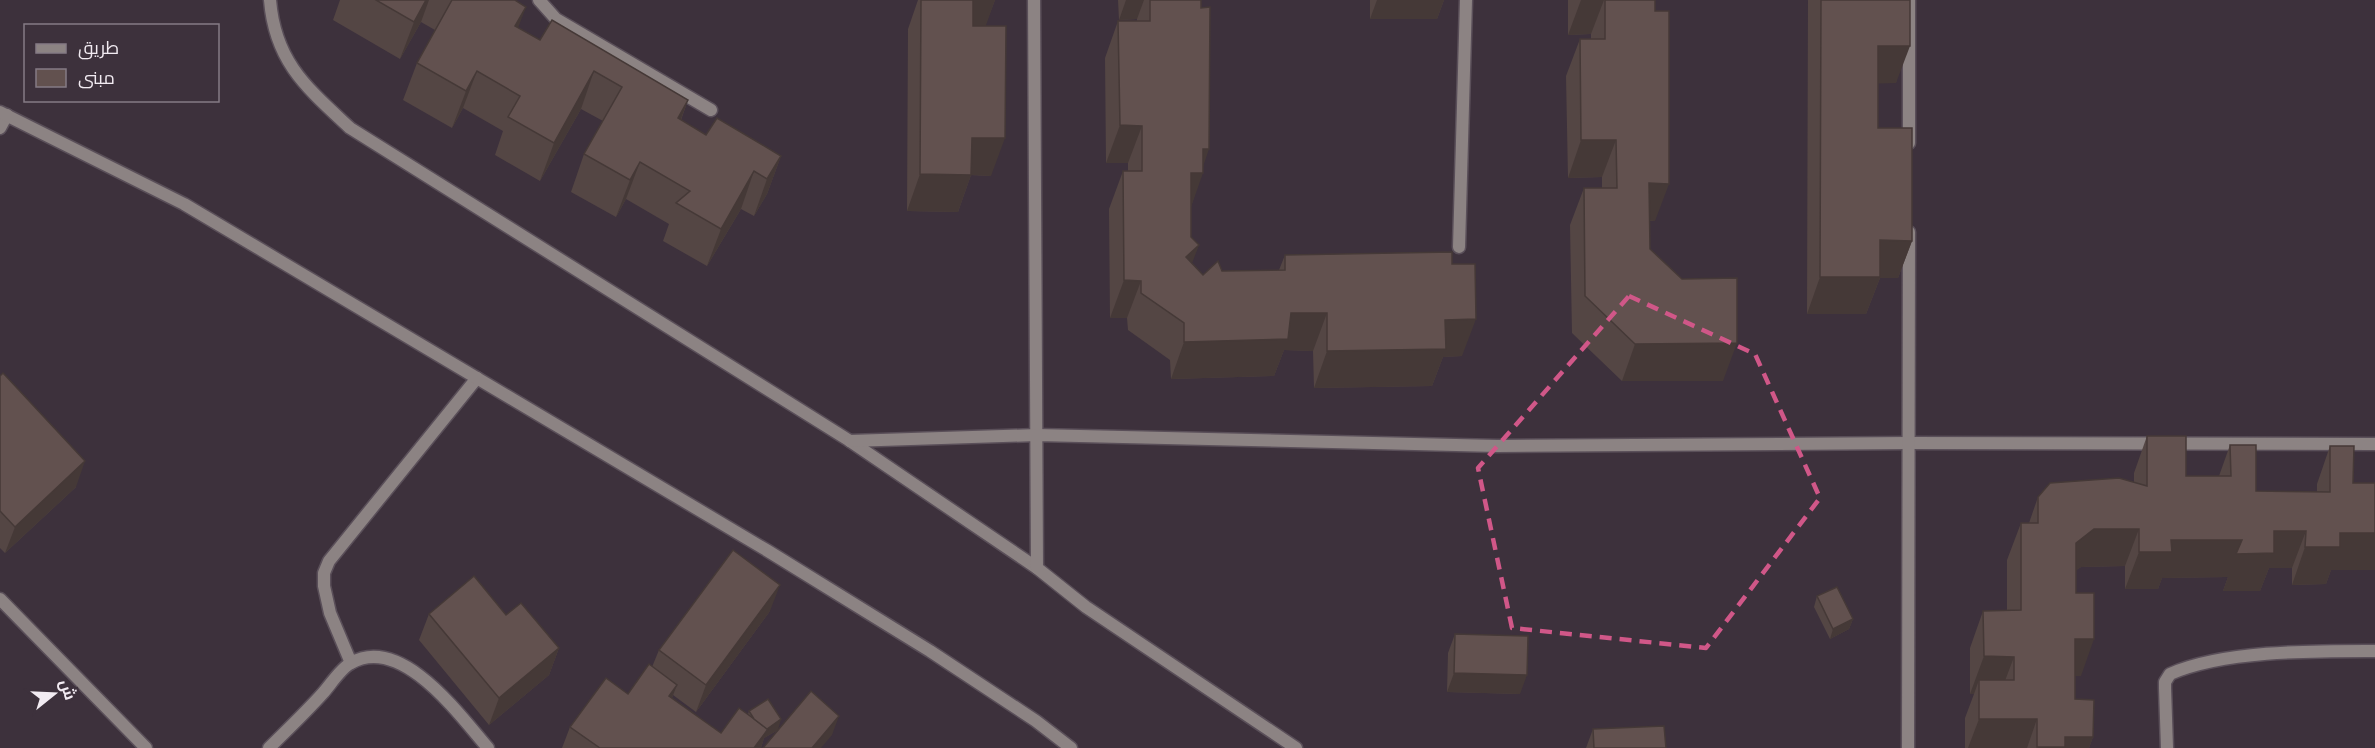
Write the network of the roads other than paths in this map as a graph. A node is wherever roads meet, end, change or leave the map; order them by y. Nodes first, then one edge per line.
1 (270, 0) edge
2 (539, 0) edge
3 (1034, 0) edge
4 (1467, 0) edge
5 (1909, 0) edge
6 (711, 110) dead end
7 (3, 113) edge
8 (0, 128) edge
9 (1909, 156) edge
10 (1909, 215) edge
11 (1459, 247) dead end
12 (477, 378) junction
13 (1036, 435) junction
14 (850, 441) junction
15 (1909, 443) junction
16 (2375, 444) edge
17 (1037, 568) junction
18 (0, 599) edge
19 (2375, 651) edge
20 (351, 663) junction
21 (146, 748) edge
22 (268, 748) edge
23 (488, 748) edge
24 (1071, 748) edge
25 (1296, 748) edge
26 (1908, 748) edge
27 (2166, 748) edge

1 - 14 street
2 - 6 street
3 - 13 street
4 - 11 street
5 - 9 street
7 - 8 street
7 - 12 street
10 - 15 street
12 - 20 street
12 - 24 street
13 - 14 street
13 - 15 street
13 - 17 street
14 - 17 street
15 - 16 street
15 - 26 street
17 - 25 street
18 - 21 street
19 - 27 street
20 - 22 street
20 - 23 street

